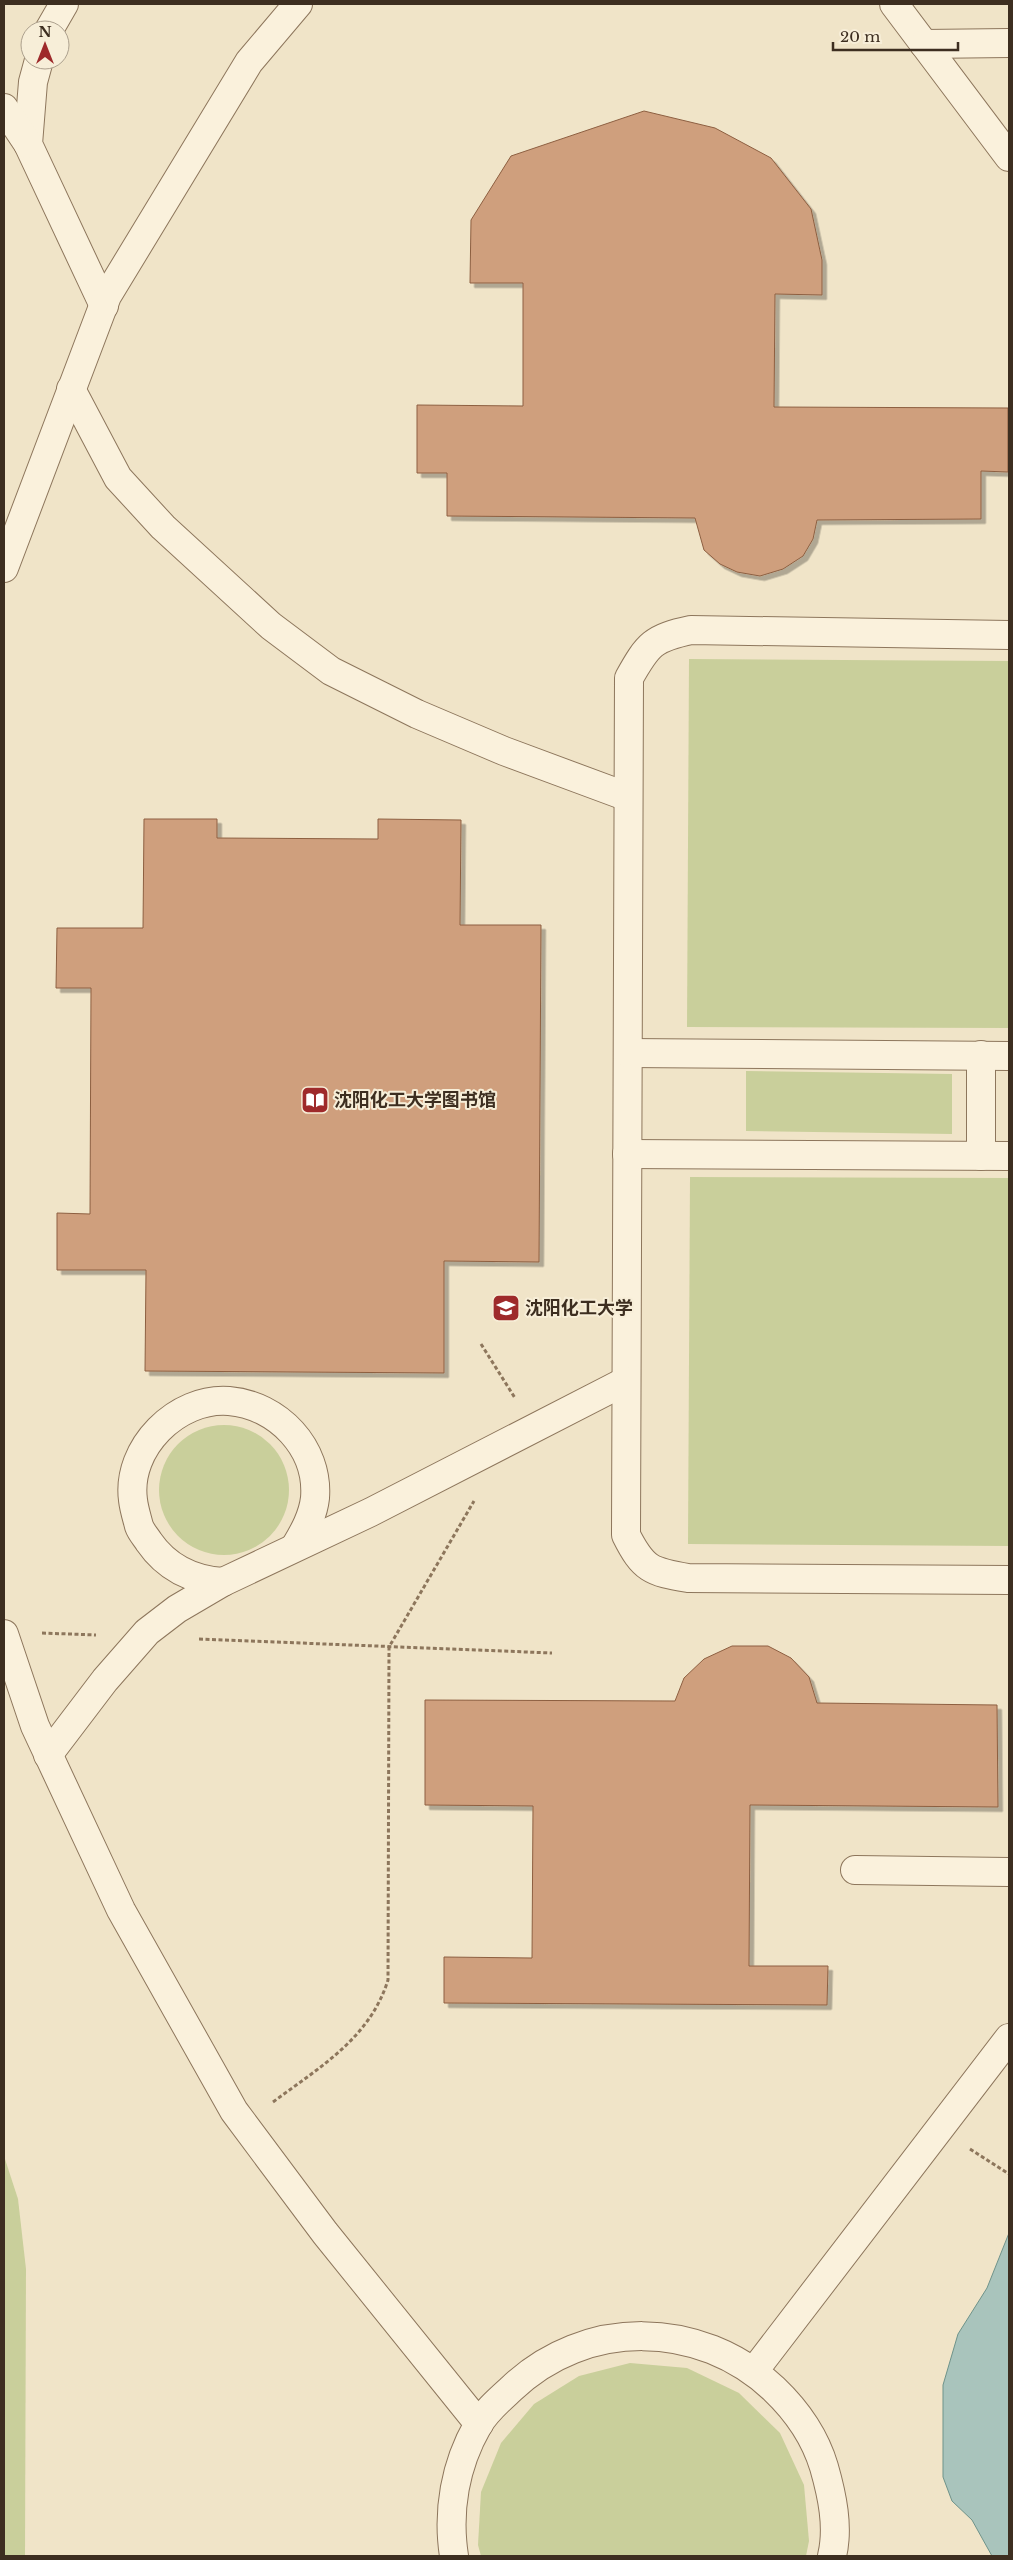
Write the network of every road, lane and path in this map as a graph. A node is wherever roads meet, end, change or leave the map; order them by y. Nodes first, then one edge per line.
1 (64, 4) edge
2 (298, 4) edge
3 (894, 4) edge
4 (55, 20) edge
5 (1009, 43) edge
6 (924, 44) junction
7 (36, 70) edge
8 (4, 108) edge
9 (28, 144) junction
10 (1009, 157) edge
11 (104, 306) junction
12 (71, 389) junction
13 (4, 568) edge
14 (1009, 635) edge
15 (628, 797) junction
16 (628, 1053) junction
17 (981, 1055) junction
18 (1009, 1056) edge
19 (627, 1154) junction
20 (981, 1156) junction
21 (1009, 1156) edge
22 (481, 1344) dead end
23 (626, 1381) junction
24 (534, 1429) junction
25 (479, 1493) dead end
26 (295, 1547) junction
27 (1009, 1580) edge
28 (223, 1582) junction
29 (34, 1633) dead end
30 (4, 1634) edge
31 (142, 1637) junction
32 (389, 1647) junction
33 (552, 1653) dead end
34 (48, 1755) junction
35 (855, 1870) dead end
36 (1009, 1872) edge
37 (1009, 2038) edge
38 (244, 2124) junction
39 (940, 2130) junction
40 (1009, 2174) edge
41 (754, 2371) junction
42 (479, 2424) junction
43 (454, 2556) edge
44 (832, 2556) edge

1 - 4 street
2 - 11 street
3 - 6 street
5 - 6 street
6 - 10 street
7 - 9 street
8 - 9 street
9 - 11 street
11 - 12 street
12 - 13 street
12 - 15 street
14 - 15 street
15 - 16 street
16 - 17 street
16 - 19 street
17 - 18 street
17 - 20 street
19 - 20 street
19 - 23 street
20 - 21 street
22 - 24 path
23 - 24 street
23 - 27 street
24 - 26 street
25 - 32 path
26 - 28 street
26 - 28 street
28 - 31 street
29 - 31 path
30 - 34 street
31 - 32 path
31 - 34 street
32 - 33 path
32 - 38 path
34 - 38 street
35 - 36 street
37 - 39 street
38 - 42 street
39 - 40 path
39 - 41 street
41 - 42 street
41 - 44 street
42 - 43 street

